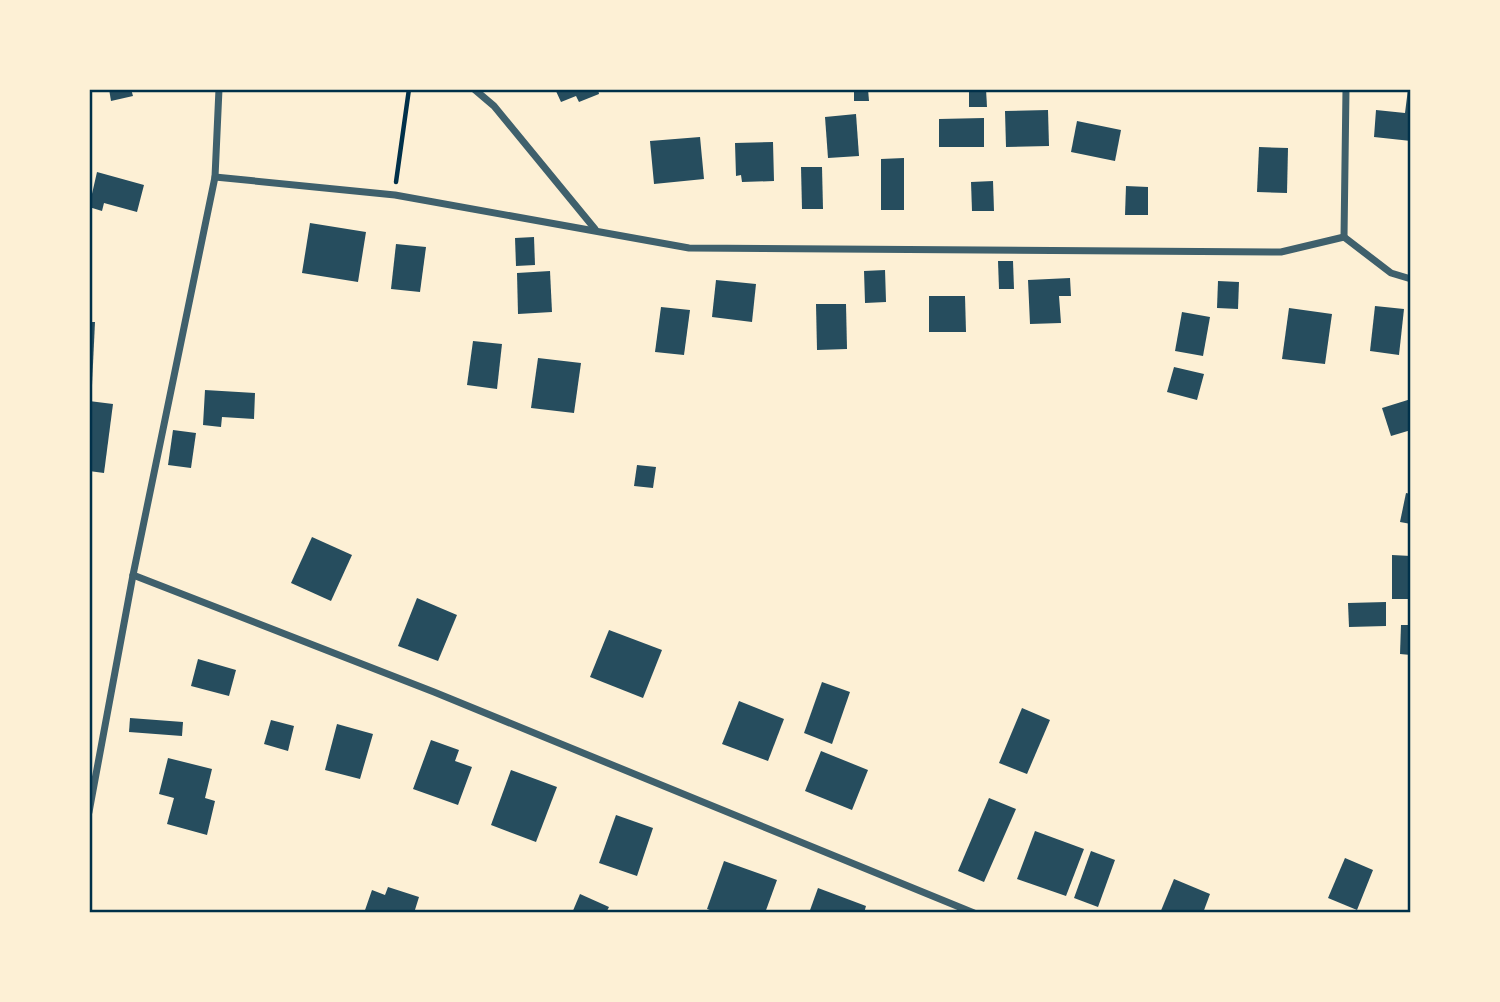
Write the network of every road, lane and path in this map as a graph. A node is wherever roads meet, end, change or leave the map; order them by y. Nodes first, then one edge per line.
1 (219, 89) edge
2 (409, 89) edge
3 (474, 89) edge
4 (1346, 89) edge
5 (215, 177) junction
6 (395, 195) junction
7 (595, 229) junction
8 (1344, 237) junction
9 (1411, 279) edge
10 (133, 575) junction
11 (89, 812) edge
12 (974, 913) edge

1 - 5 street
2 - 6 path
3 - 7 street
4 - 8 street
5 - 6 street
5 - 10 street
6 - 7 street
7 - 8 street
8 - 9 street
10 - 11 street
10 - 12 street

